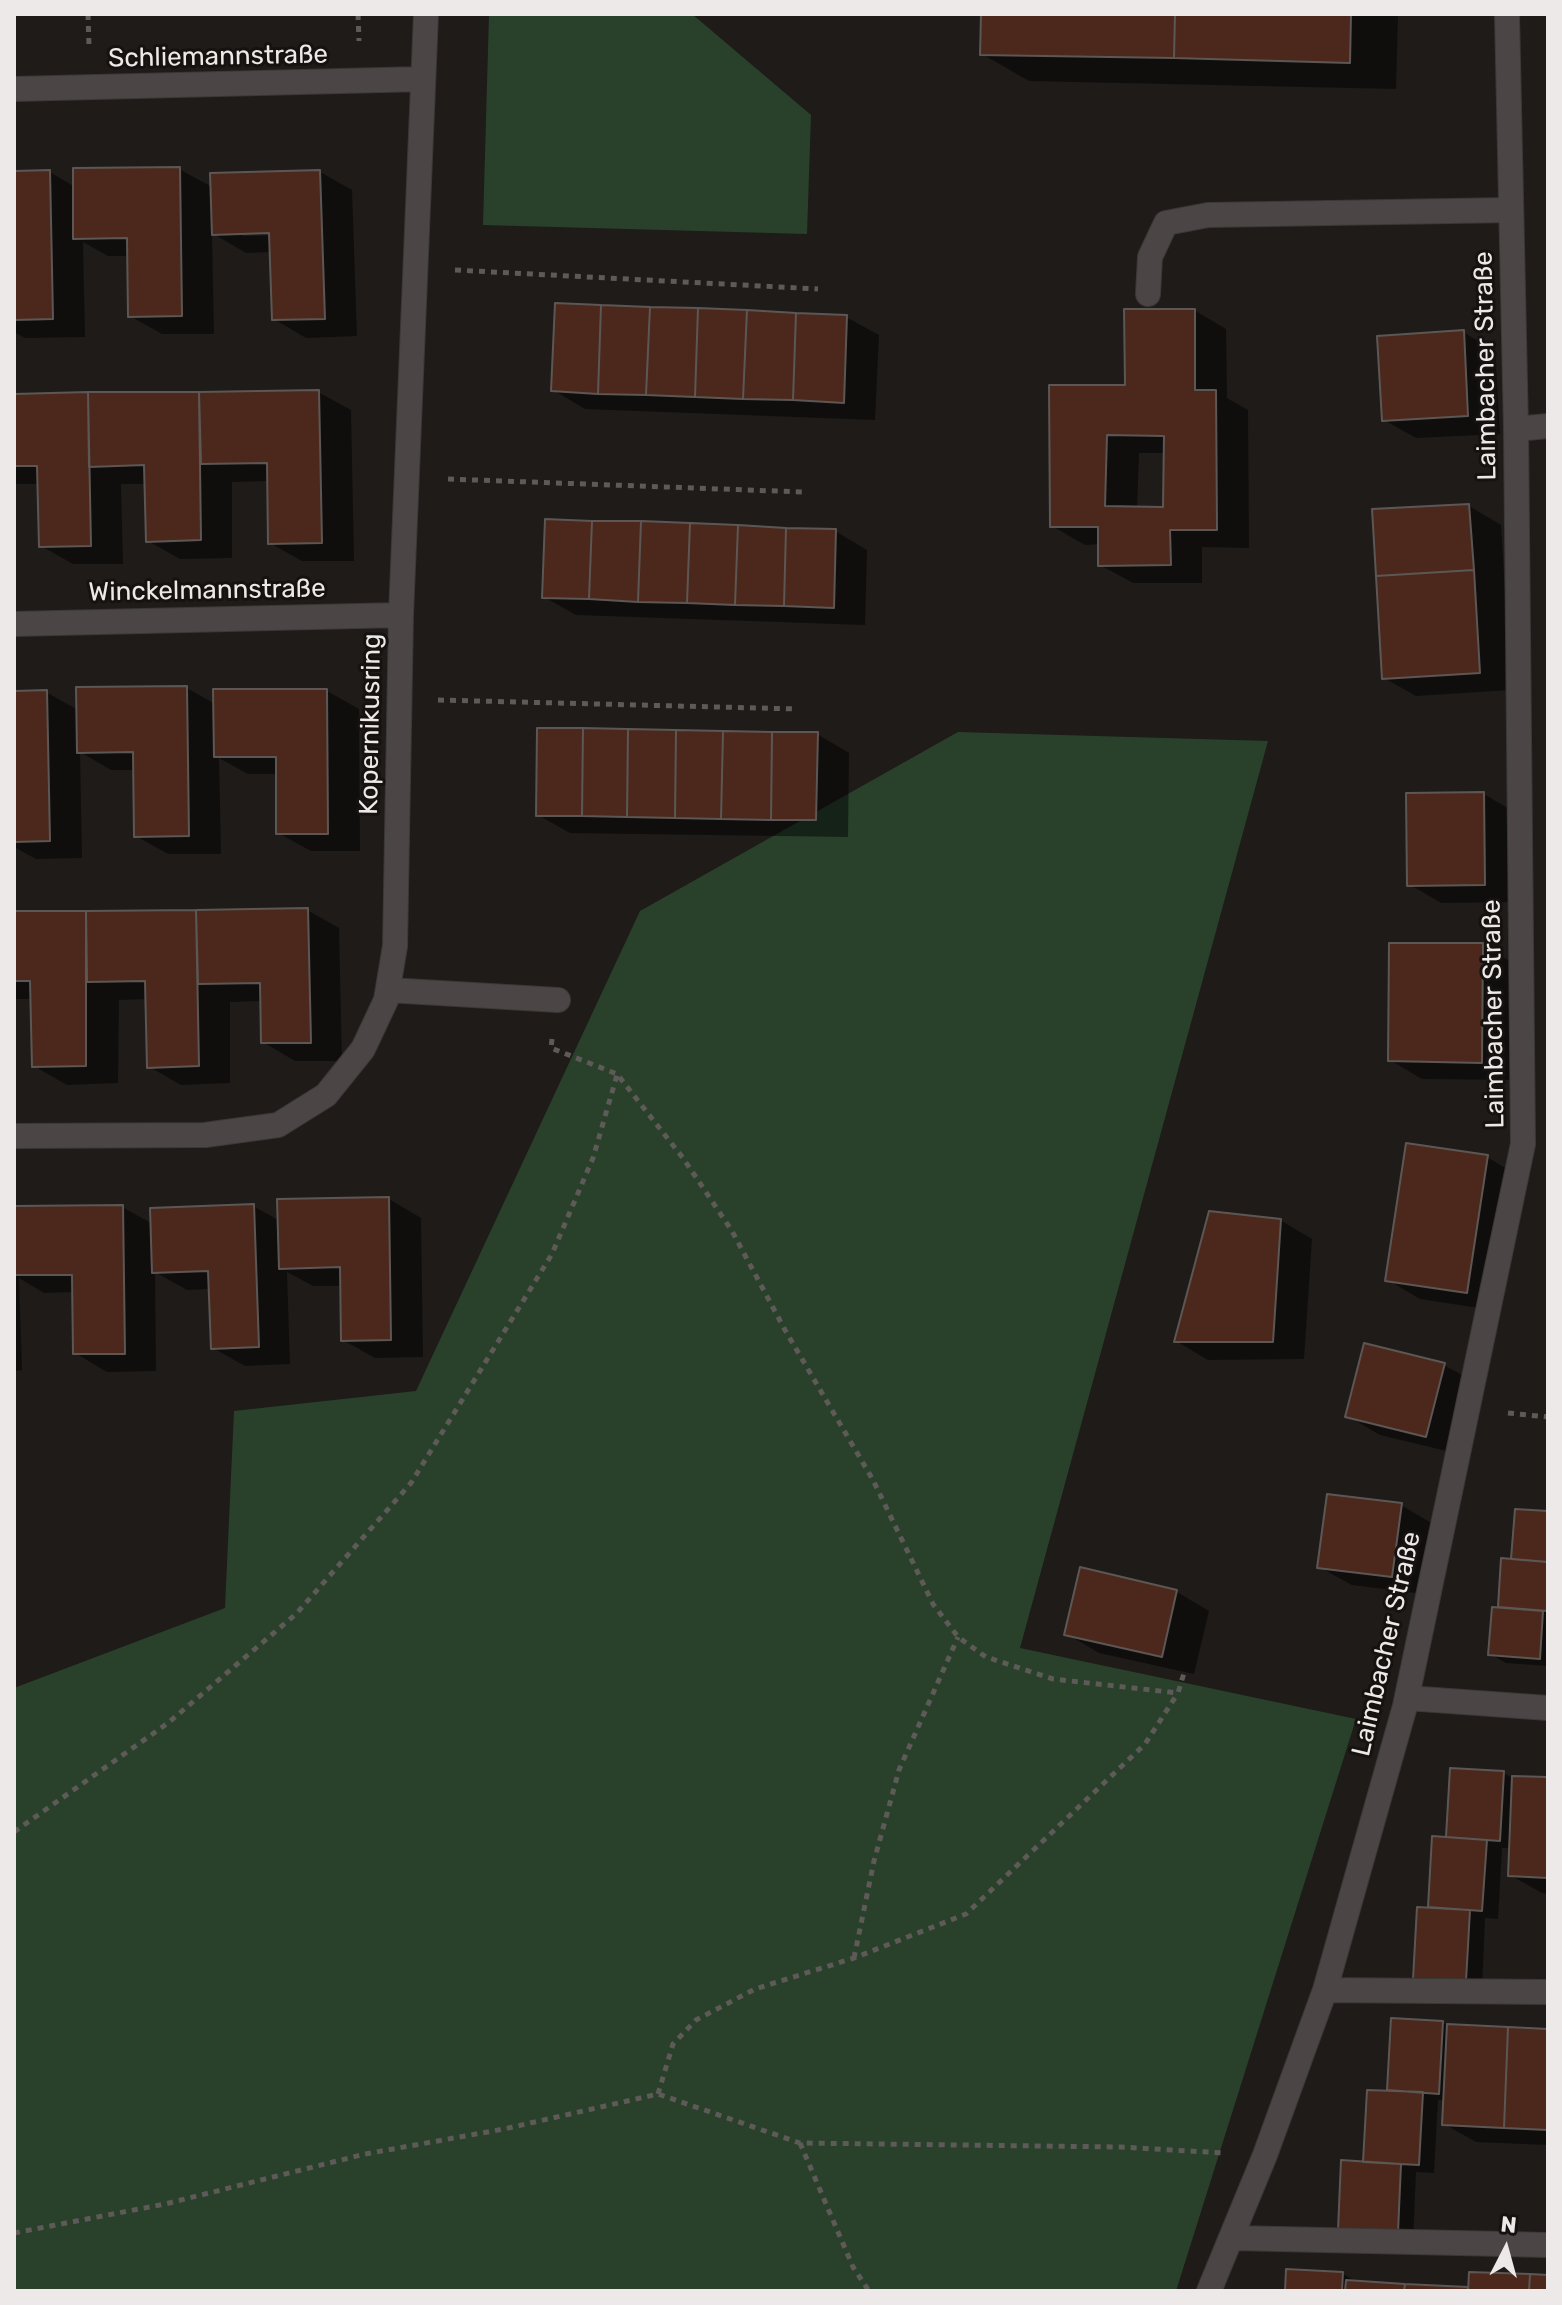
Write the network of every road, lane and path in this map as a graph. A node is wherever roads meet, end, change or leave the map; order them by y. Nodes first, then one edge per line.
1 (426, 14) edge
2 (1507, 14) edge
3 (423, 79) junction
4 (14, 89) edge
5 (1511, 210) junction
6 (416, 267) junction
7 (818, 289) dead end
8 (1148, 294) dead end
9 (1548, 426) edge
10 (1516, 429) junction
11 (407, 478) junction
12 (803, 492) dead end
13 (401, 615) junction
14 (14, 624) edge
15 (399, 699) junction
16 (797, 709) dead end
17 (388, 990) junction
18 (558, 1000) joint
19 (617, 1074) junction
20 (14, 1136) edge
21 (958, 1637) junction
22 (1184, 1673) dead end
23 (1178, 1693) junction
24 (1407, 1698) junction
25 (1548, 1708) edge
26 (14, 1832) edge
27 (854, 1958) junction
28 (1325, 1990) junction
29 (1548, 1992) edge
30 (658, 2094) junction
31 (800, 2143) junction
32 (1265, 2155) junction
33 (14, 2233) edge
34 (1233, 2238) junction
35 (1548, 2245) edge
36 (869, 2291) edge
37 (1209, 2291) edge

1 - 3 street, Kopernikusring
2 - 5 street, Laimbacher Straße
3 - 4 street, Schliemannstraße
3 - 6 street, Kopernikusring
5 - 8 street
5 - 10 street, Laimbacher Straße
6 - 7 path
6 - 11 street, Kopernikusring
9 - 10 street
10 - 24 street, Laimbacher Straße
11 - 12 path
11 - 13 street, Kopernikusring
13 - 14 street, Winckelmannstraße
13 - 15 street, Kopernikusring
15 - 16 path
15 - 17 street, Kopernikusring
17 - 18 street
17 - 20 street, Kopernikusring
18 - 19 path
19 - 21 path
19 - 26 path
21 - 23 path
21 - 27 path
22 - 23 path
23 - 27 path
24 - 25 street
24 - 28 street, Laimbacher Straße
27 - 30 path
28 - 29 street
28 - 32 street, Laimbacher Straße
30 - 31 path
30 - 33 path
31 - 32 path
31 - 36 path
32 - 34 street, Laimbacher Straße
34 - 35 street
34 - 37 street, Laimbacher Straße

